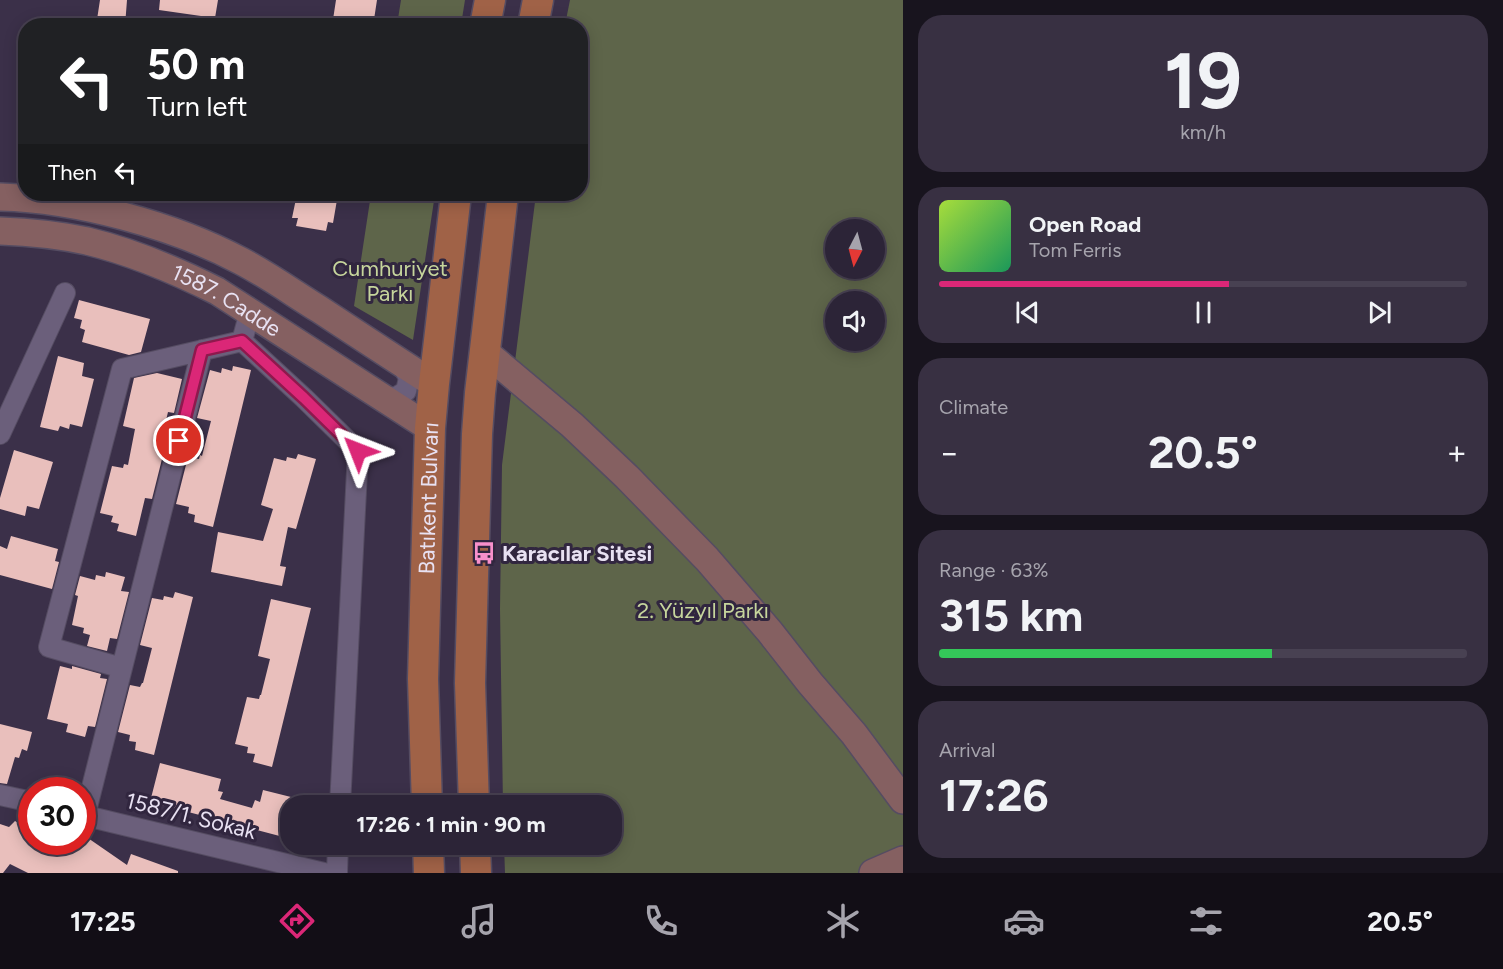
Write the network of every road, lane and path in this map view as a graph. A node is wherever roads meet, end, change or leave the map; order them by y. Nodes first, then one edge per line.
1 (490, 0) edge
2 (538, 0) edge
3 (487, 18) edge
4 (535, 18) edge
5 (0, 197) edge
6 (18, 198) edge
7 (49, 201) edge
8 (455, 201) edge
9 (502, 201) edge
10 (0, 231) edge
11 (65, 293) dead end
12 (250, 312) junction
13 (242, 341) junction
14 (202, 350) junction
15 (485, 352) junction
16 (401, 363) junction
17 (434, 384) junction
18 (380, 395) junction
19 (430, 428) junction
20 (0, 434) edge
21 (122, 668) junction
22 (94, 777) edge
23 (0, 795) edge
24 (341, 795) edge
25 (427, 795) edge
26 (474, 795) edge
27 (18, 799) edge
28 (903, 800) edge
29 (96, 818) edge
30 (338, 855) edge
31 (428, 855) edge
32 (475, 855) edge
33 (903, 860) edge
34 (324, 873) edge
35 (337, 873) edge
36 (429, 873) edge
37 (476, 873) edge
38 (873, 873) edge

1 - 3 main road
2 - 4 main road
5 - 6 main road, 1587. Cadde
7 - 16 main road, 1587. Cadde
8 - 17 main road, Batıkent Bulvarı
9 - 15 main road, Batıkent Bulvarı
10 - 12 main road, 1587. Cadde
11 - 20 street
12 - 13 street
12 - 18 main road, 1587. Cadde
13 - 14 street
13 - 24 street
14 - 21 street
14 - 21 street
15 - 26 main road, Batıkent Bulvarı
15 - 28 main road
16 - 17 main road, 1587. Cadde
16 - 18 street
17 - 19 main road, Batıkent Bulvarı
18 - 19 main road, 1587. Cadde
19 - 25 main road, Batıkent Bulvarı
21 - 22 street
23 - 27 street
29 - 34 street, 1587/1. Sokak
30 - 35 street
31 - 36 main road
32 - 37 main road
33 - 38 main road

